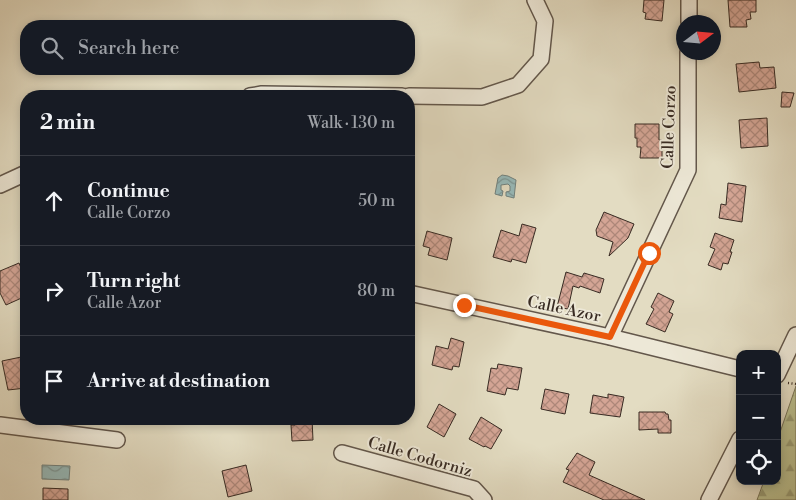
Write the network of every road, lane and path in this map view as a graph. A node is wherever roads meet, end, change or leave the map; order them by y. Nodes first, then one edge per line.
1 (535, 0) edge
2 (689, 0) edge
3 (689, 15) edge
4 (688, 60) edge
5 (415, 96) edge
6 (20, 176) edge
7 (0, 185) edge
8 (415, 294) edge
9 (796, 335) edge
10 (610, 337) junction
11 (736, 367) edge
12 (781, 367) edge
13 (0, 425) edge
14 (117, 440) dead end
15 (739, 440) edge
16 (342, 453) dead end
17 (484, 500) edge
18 (709, 500) edge

1 - 5 street
2 - 3 street
4 - 10 street, Calle Corzo
6 - 7 street
8 - 10 street, Calle Azor
9 - 12 street
10 - 11 street, Calle Azor
13 - 14 street
15 - 18 street
16 - 17 street, Calle Codorniz

